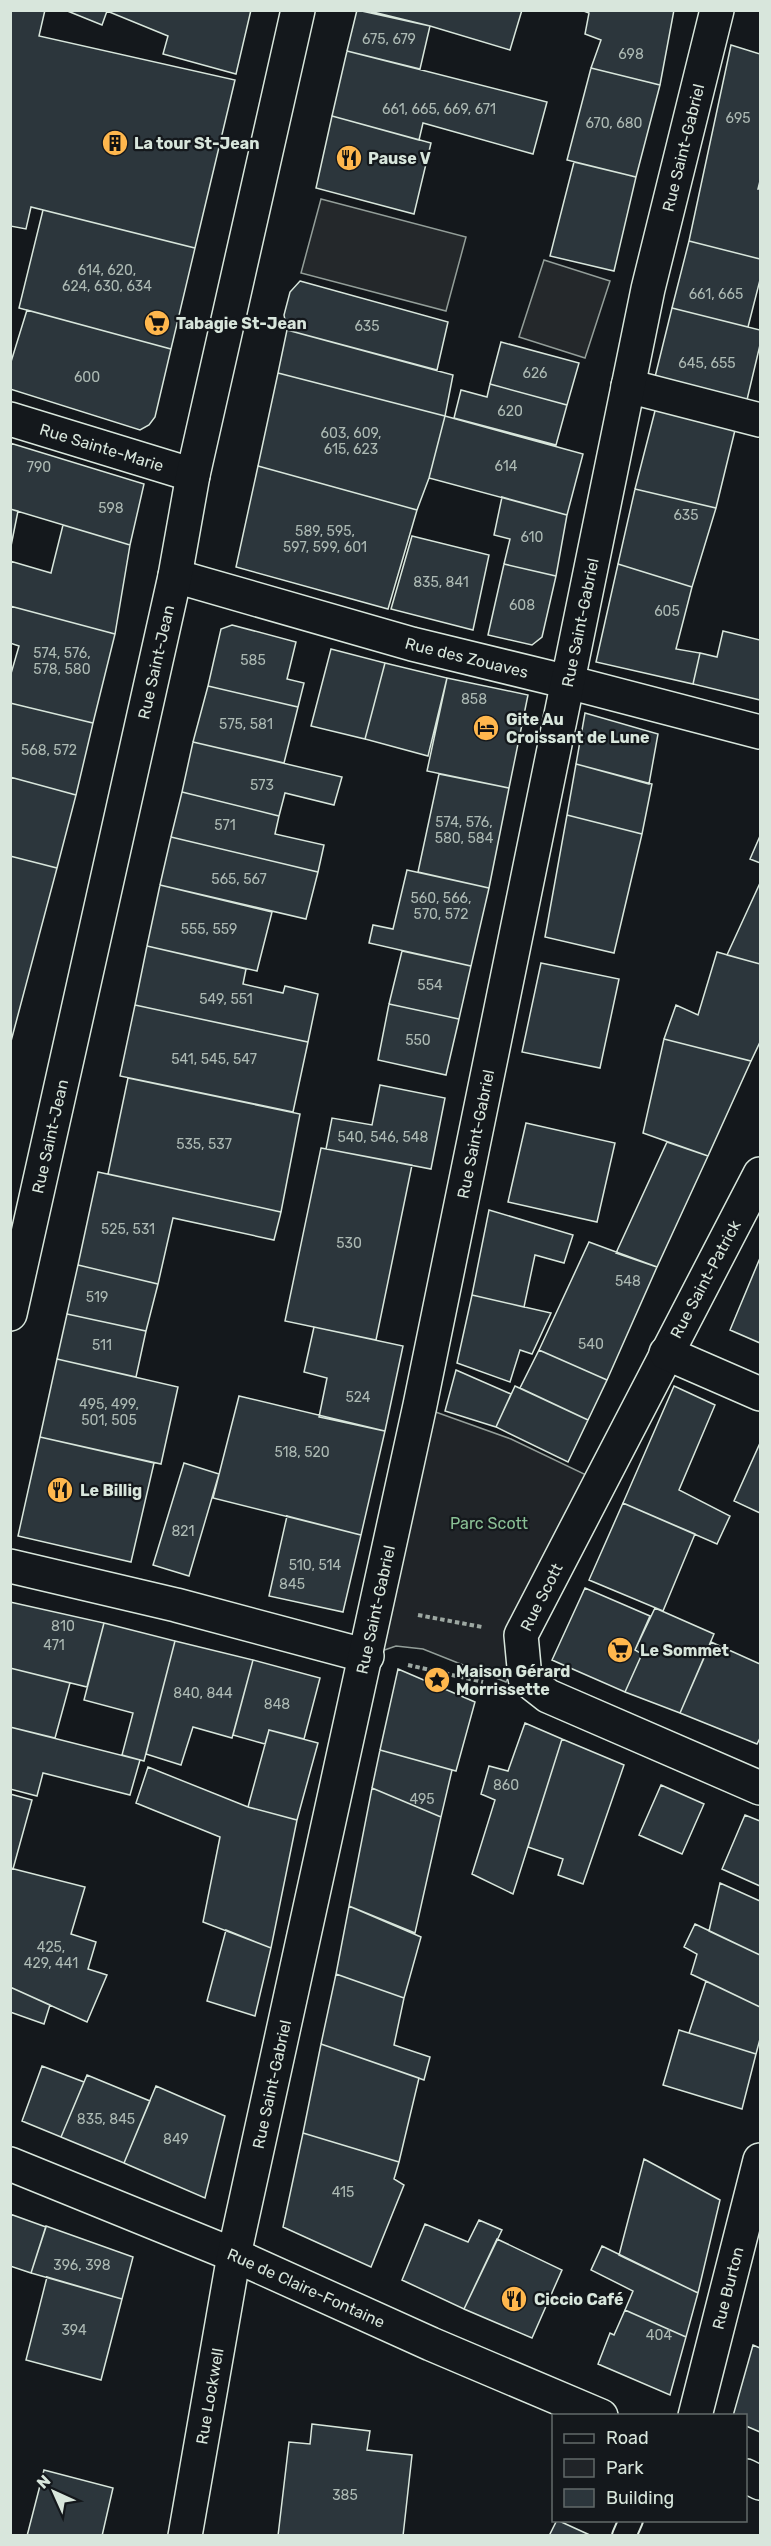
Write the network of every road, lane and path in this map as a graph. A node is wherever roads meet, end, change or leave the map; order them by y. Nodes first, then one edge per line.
1 (298, 10) edge
2 (717, 10) edge
3 (628, 386) junction
4 (10, 419) edge
5 (760, 420) edge
6 (193, 475) junction
7 (175, 576) junction
8 (568, 682) junction
9 (760, 732) edge
10 (760, 1174) edge
11 (10, 1314) edge
12 (666, 1353) junction
13 (760, 1394) edge
14 (10, 1566) edge
15 (377, 1607) junction
16 (521, 1635) junction
17 (367, 1656) junction
18 (548, 1696) junction
19 (760, 1788) edge
20 (760, 2160) edge
21 (10, 2164) edge
22 (234, 2255) junction
23 (599, 2414) edge
24 (695, 2414) edge
25 (185, 2535) edge

1 - 6 street, Rue Saint-Jean
2 - 3 street, Rue Saint-Gabriel
3 - 5 street
3 - 8 street, Rue Saint-Gabriel
4 - 6 street, Rue Sainte-Marie
6 - 7 street, Rue Saint-Jean
7 - 8 street, Rue des Zouaves
7 - 11 street, Rue Saint-Jean
8 - 9 street, Rue des Zouaves
8 - 15 street, Rue Saint-Gabriel
10 - 12 street, Rue Saint-Patrick
12 - 13 street
12 - 16 street, Rue Scott
14 - 17 street
15 - 16 path
15 - 17 street, Rue Saint-Gabriel
16 - 18 street, Rue Scott
17 - 18 path
17 - 22 street, Rue Saint-Gabriel
18 - 19 street, Rue Scott
20 - 24 street, Rue Burton
21 - 22 street, Rue de Claire-Fontaine
22 - 23 street, Rue de Claire-Fontaine
22 - 25 street, Rue Lockwell

